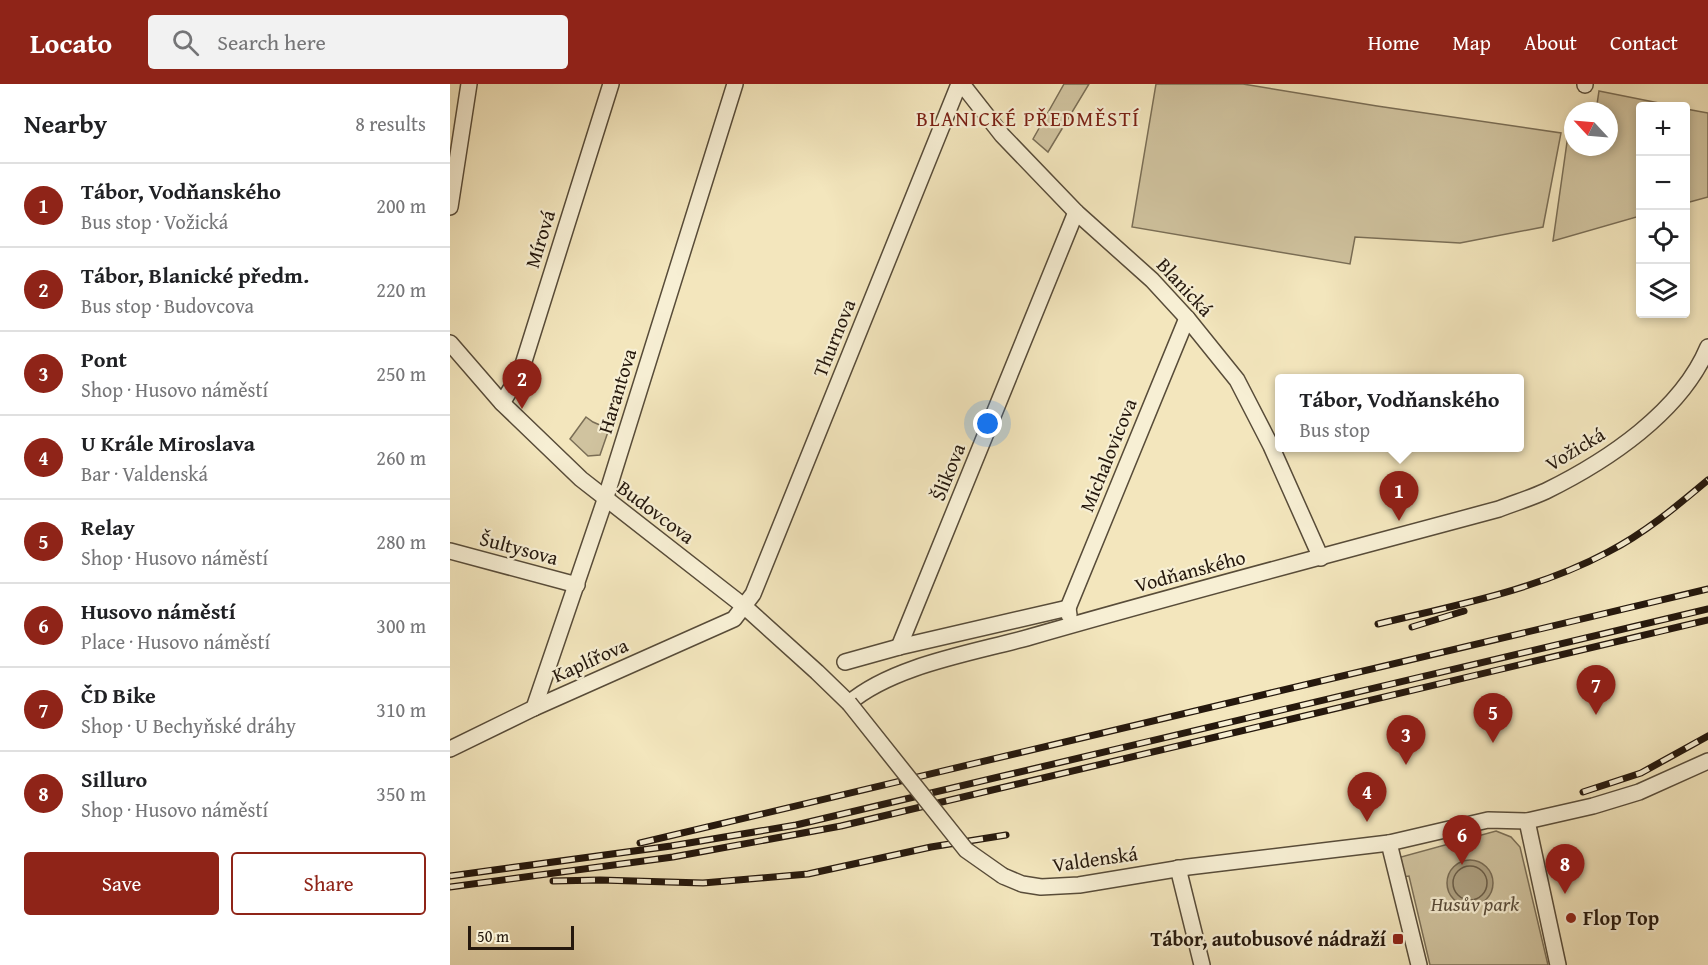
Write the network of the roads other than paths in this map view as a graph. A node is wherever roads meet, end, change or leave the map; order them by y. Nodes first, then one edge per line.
1 (468, 84) edge
2 (611, 84) edge
3 (735, 84) edge
4 (960, 84) edge
5 (450, 207) edge
6 (1076, 212) junction
7 (1187, 318) junction
8 (450, 343) edge
9 (1708, 347) edge
10 (502, 403) junction
11 (605, 500) junction
12 (450, 551) edge
13 (1320, 558) junction
14 (577, 585) junction
15 (745, 607) junction
16 (1068, 608) junction
17 (1070, 624) junction
18 (900, 647) junction
19 (845, 662) dead end
20 (849, 703) junction
21 (534, 708) junction
22 (450, 748) edge
23 (1708, 761) edge
24 (1527, 821) junction
25 (1389, 843) junction
26 (1178, 868) junction
27 (1202, 965) edge
28 (1419, 965) edge
29 (1558, 965) edge

1 - 5 street
2 - 10 street, Mírová
3 - 11 street, Harantova
4 - 6 street, Blanická
4 - 15 street, Thurnova
6 - 7 street, Blanická
6 - 18 street, Šlikova
7 - 13 street, Blanická
7 - 16 street, Michalovicova
8 - 10 street, Budovcova
9 - 13 street, Vožická
10 - 11 street, Budovcova
11 - 14 street, Harantova
11 - 15 street, Budovcova
12 - 14 street, Šultysova
13 - 17 street, Vodňanského
14 - 21 street, Harantova
15 - 20 street, Budovcova
15 - 21 street, Kaplířova
16 - 17 street
16 - 18 street
17 - 20 street, Vodňanského
18 - 19 street
20 - 26 street, Valdenská, bridge
21 - 22 street, Kaplířova
23 - 24 street, Valdenská
24 - 25 street, Valdenská
24 - 29 street
25 - 26 street, Valdenská
25 - 28 street
26 - 27 street

